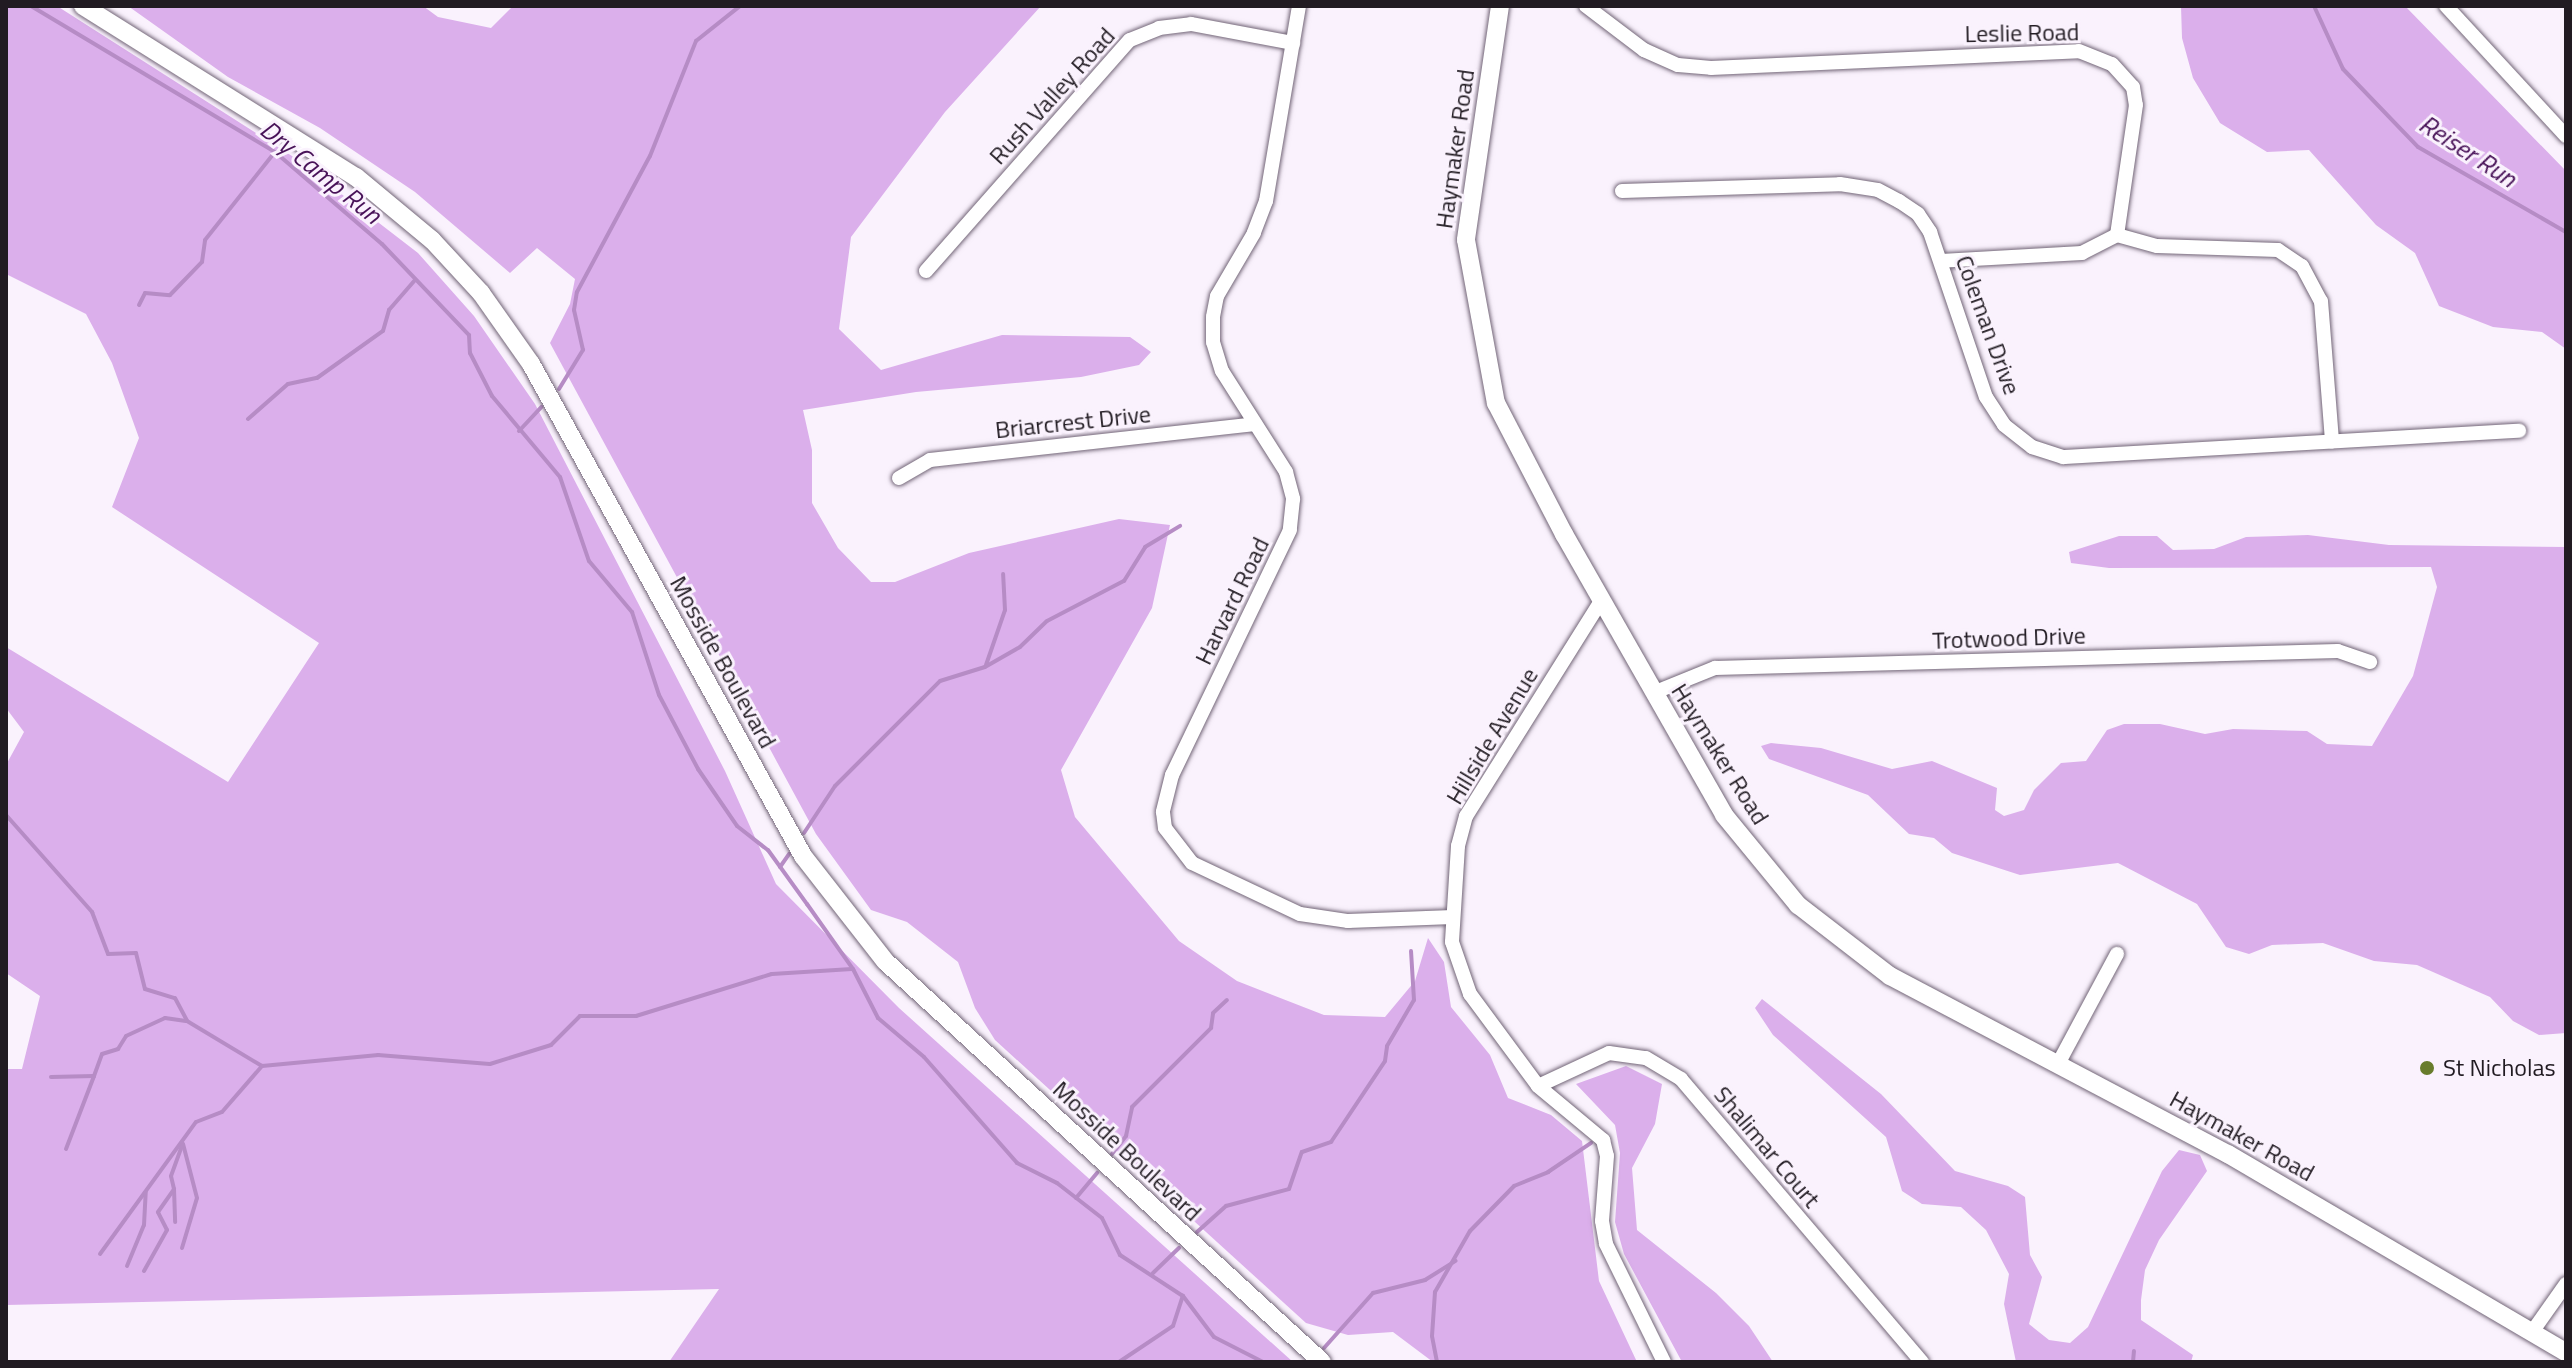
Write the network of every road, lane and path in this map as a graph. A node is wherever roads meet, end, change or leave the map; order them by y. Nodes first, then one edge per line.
1 (83, 6) edge
2 (1299, 6) edge
3 (1500, 6) edge
4 (1586, 6) edge
5 (2446, 6) edge
6 (1293, 43) junction
7 (2566, 136) edge
8 (1622, 191) dead end
9 (2117, 235) junction
10 (1941, 261) junction
11 (926, 271) dead end
12 (1255, 424) junction
13 (2519, 431) dead end
14 (2332, 442) junction
15 (899, 478) dead end
16 (1601, 601) junction
17 (2370, 662) dead end
18 (1653, 693) junction
19 (1453, 917) junction
20 (2117, 954) dead end
21 (2058, 1064) junction
22 (1538, 1086) junction
23 (2566, 1284) edge
24 (2532, 1332) junction
25 (2566, 1352) edge
26 (1322, 1362) edge
27 (1664, 1362) edge
28 (1922, 1362) edge

1 - 26 main road, Mosside Boulevard
2 - 6 street, Harvard Road
3 - 16 main road, Haymaker Road
4 - 9 street, Leslie Road
5 - 7 street
6 - 11 street, Rush Valley Road
6 - 12 street, Harvard Road
8 - 10 street, Coleman Drive
9 - 10 street
9 - 14 street
10 - 14 street, Coleman Drive
12 - 15 street, Briarcrest Drive
12 - 19 street, Harvard Road
13 - 14 street, Coleman Drive
16 - 18 main road, Haymaker Road
16 - 19 street, Hillside Avenue
17 - 18 street, Trotwood Drive
18 - 21 main road, Haymaker Road
19 - 22 street, Hillside Avenue
20 - 21 street
21 - 24 main road, Haymaker Road
22 - 27 street, Hillside Avenue
22 - 28 street, Shalimar Court
23 - 24 street
24 - 25 main road, Haymaker Road

